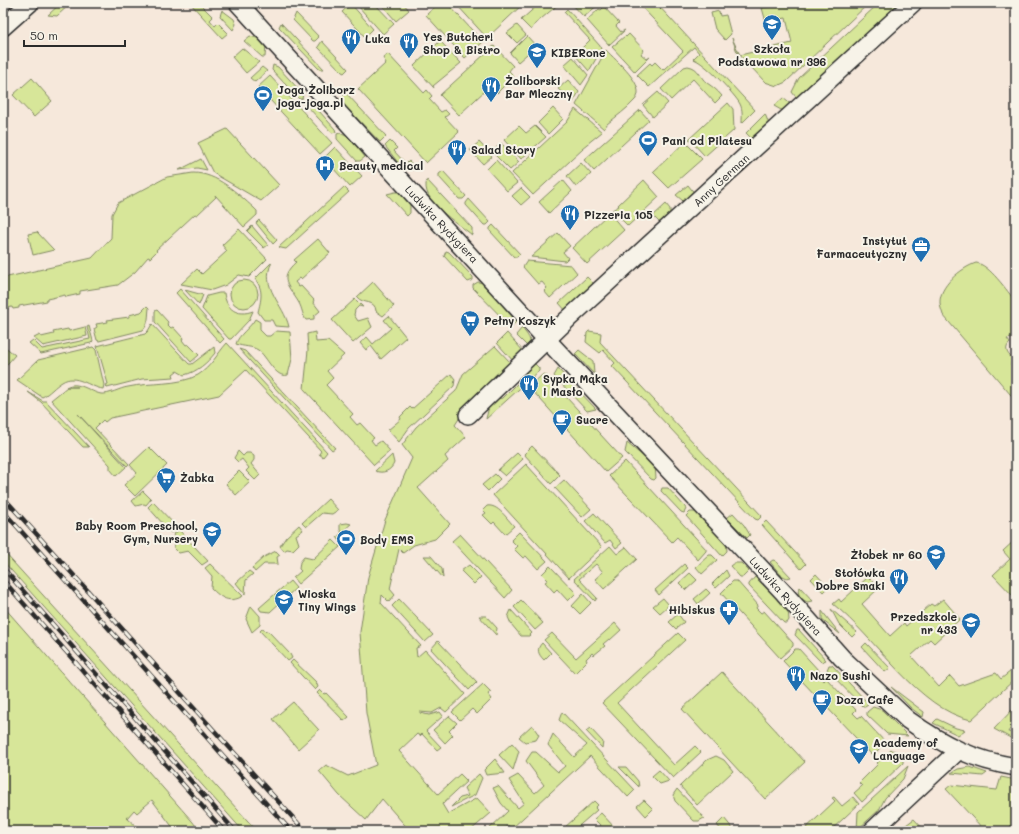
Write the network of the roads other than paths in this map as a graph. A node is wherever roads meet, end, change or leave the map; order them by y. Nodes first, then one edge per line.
1 (30, 3) edge
2 (238, 3) edge
3 (913, 3) edge
4 (3, 27) edge
5 (547, 340) junction
6 (468, 416) dead end
7 (958, 751) junction
8 (1016, 767) edge
9 (872, 831) edge

1 - 4 street
2 - 5 street, Ludwika Rydygiera
3 - 5 street, Anny German
5 - 6 street
5 - 7 street, Ludwika Rydygiera
7 - 8 street, Ludwika Rydygiera
7 - 9 street

